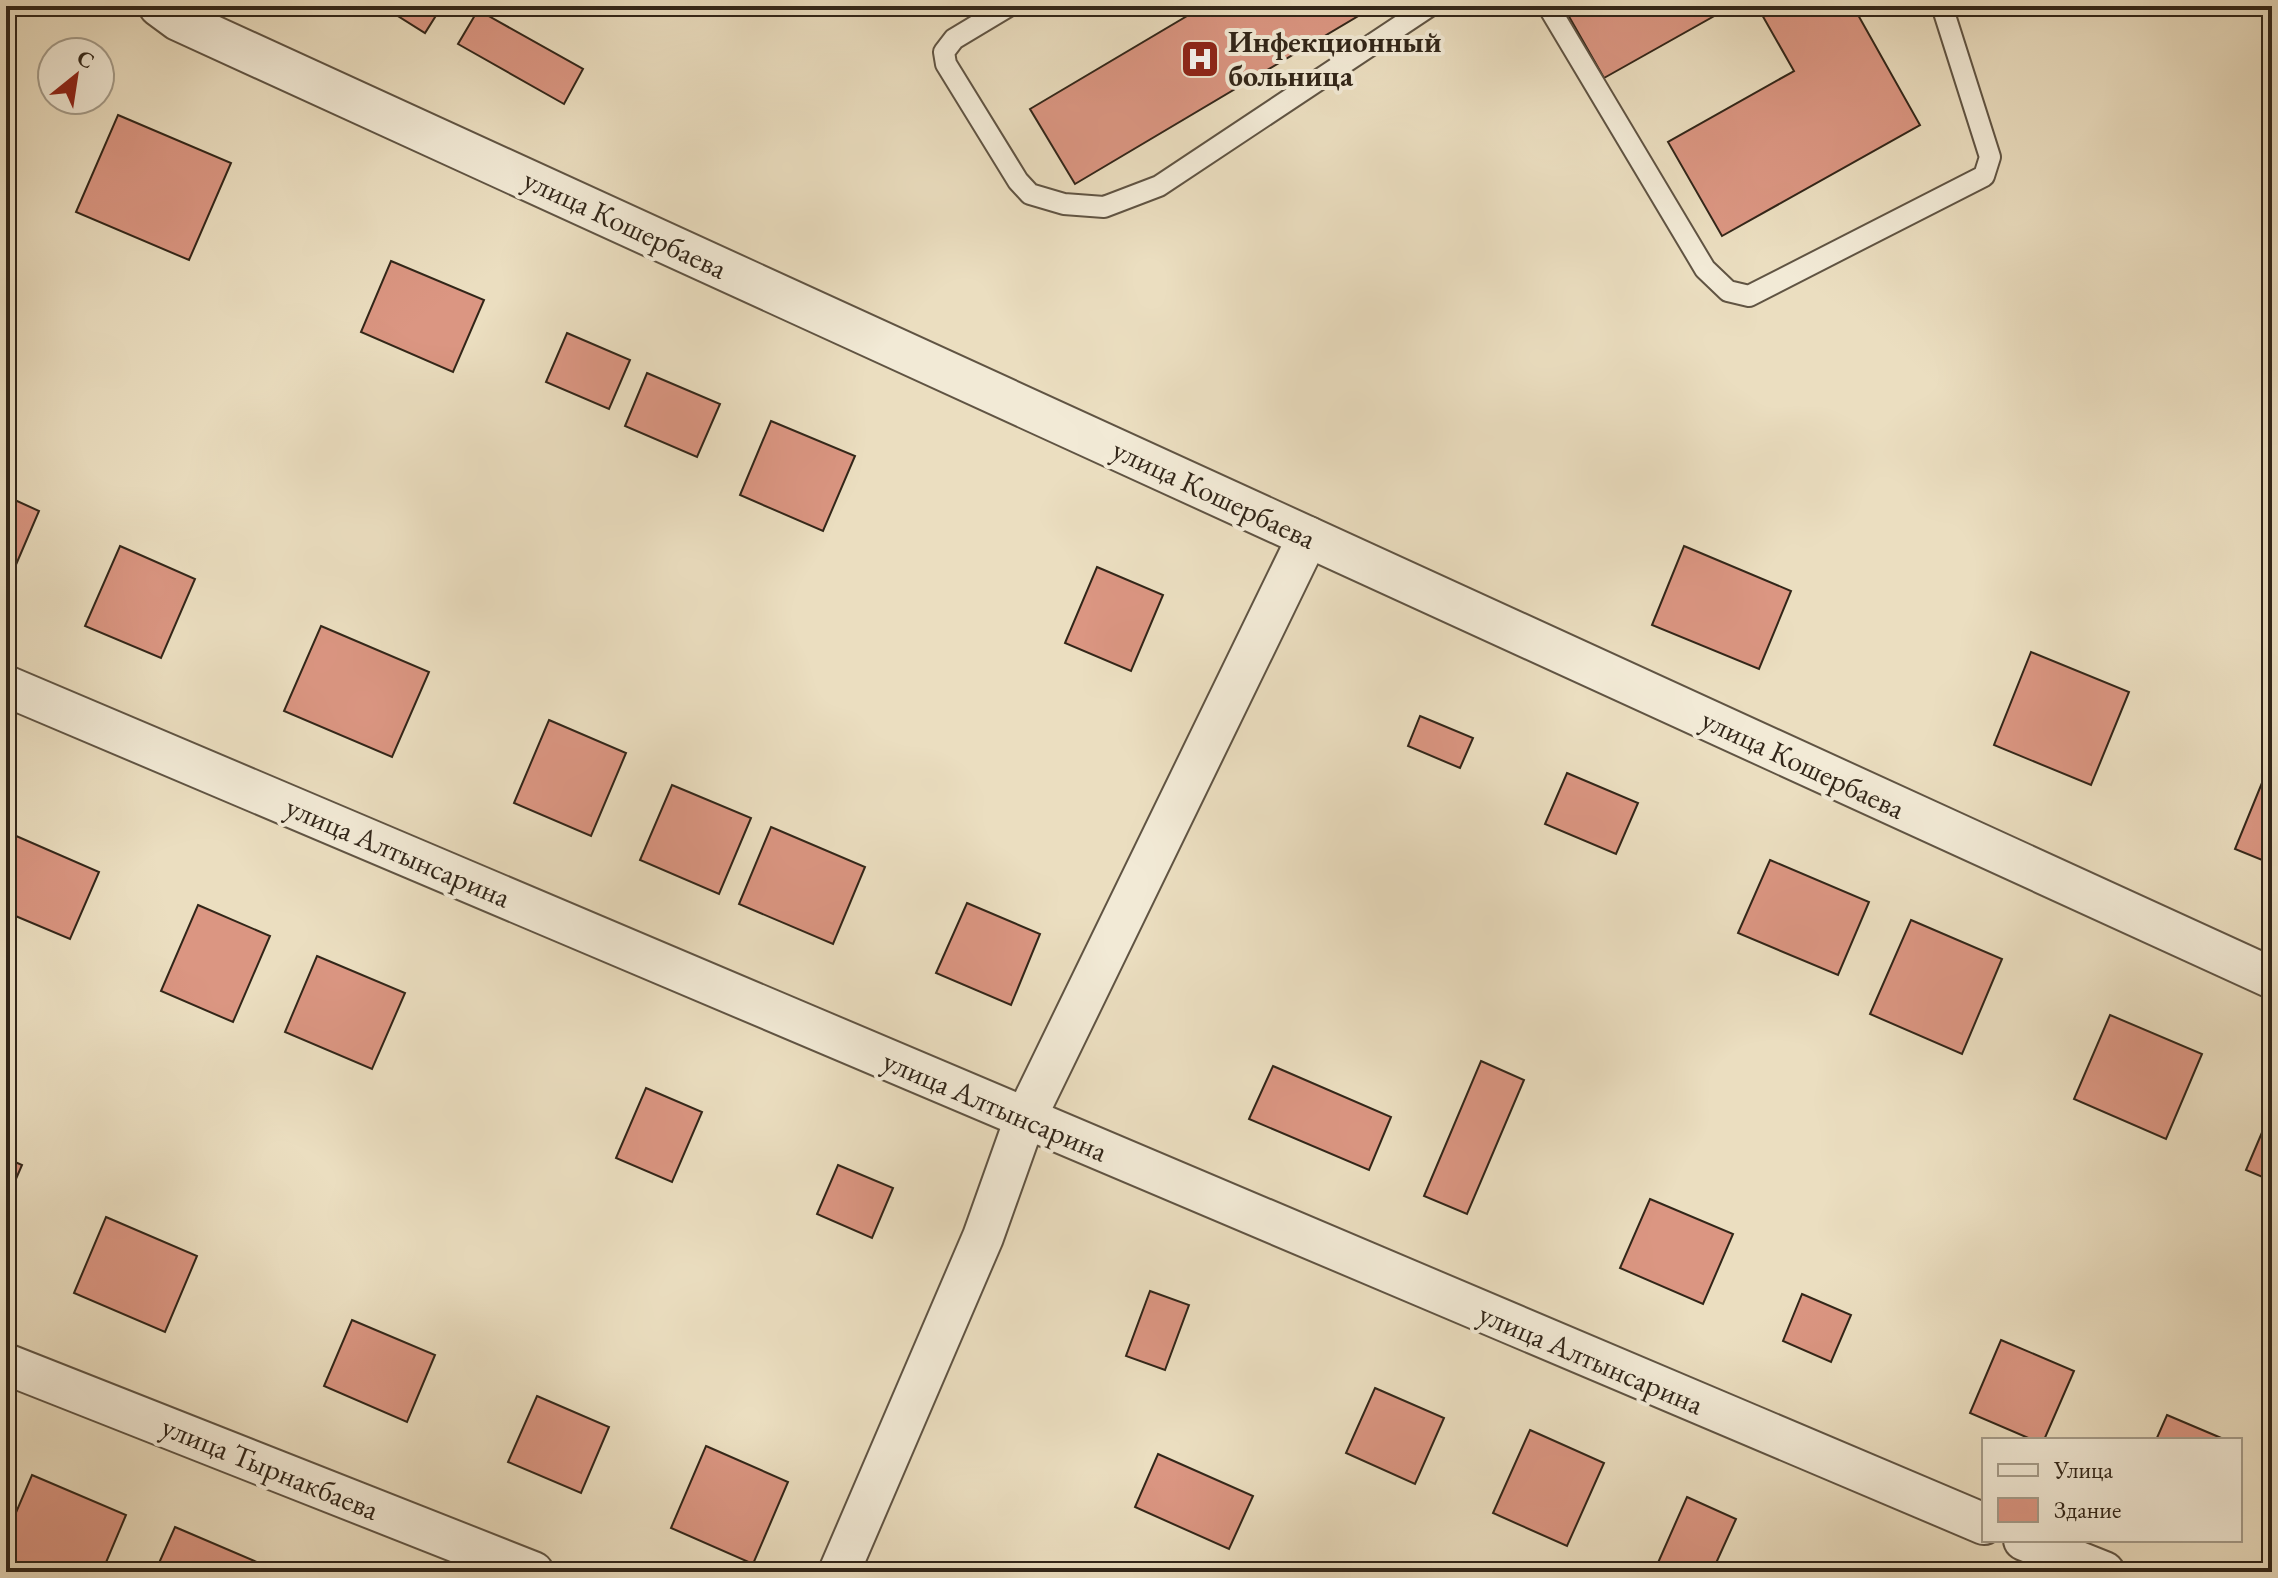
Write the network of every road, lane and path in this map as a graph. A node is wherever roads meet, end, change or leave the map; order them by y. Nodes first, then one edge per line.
1 (159, 6) edge
2 (1009, 6) edge
3 (1430, 6) edge
4 (1548, 6) edge
5 (1942, 6) edge
6 (1308, 537) junction
7 (6, 686) edge
8 (2272, 978) edge
9 (1025, 1119) junction
10 (6, 1364) edge
11 (1982, 1523) edge
12 (2029, 1542) edge
13 (533, 1572) edge
14 (839, 1572) edge
15 (2104, 1572) edge

1 - 6 street, улица Кошербаева
2 - 3 lane
4 - 5 lane
6 - 8 street, улица Кошербаева
6 - 9 street
7 - 9 street, улица Алтынсарина
9 - 11 street, улица Алтынсарина
9 - 14 street
10 - 13 street, улица Тырнакбаева
12 - 15 street

